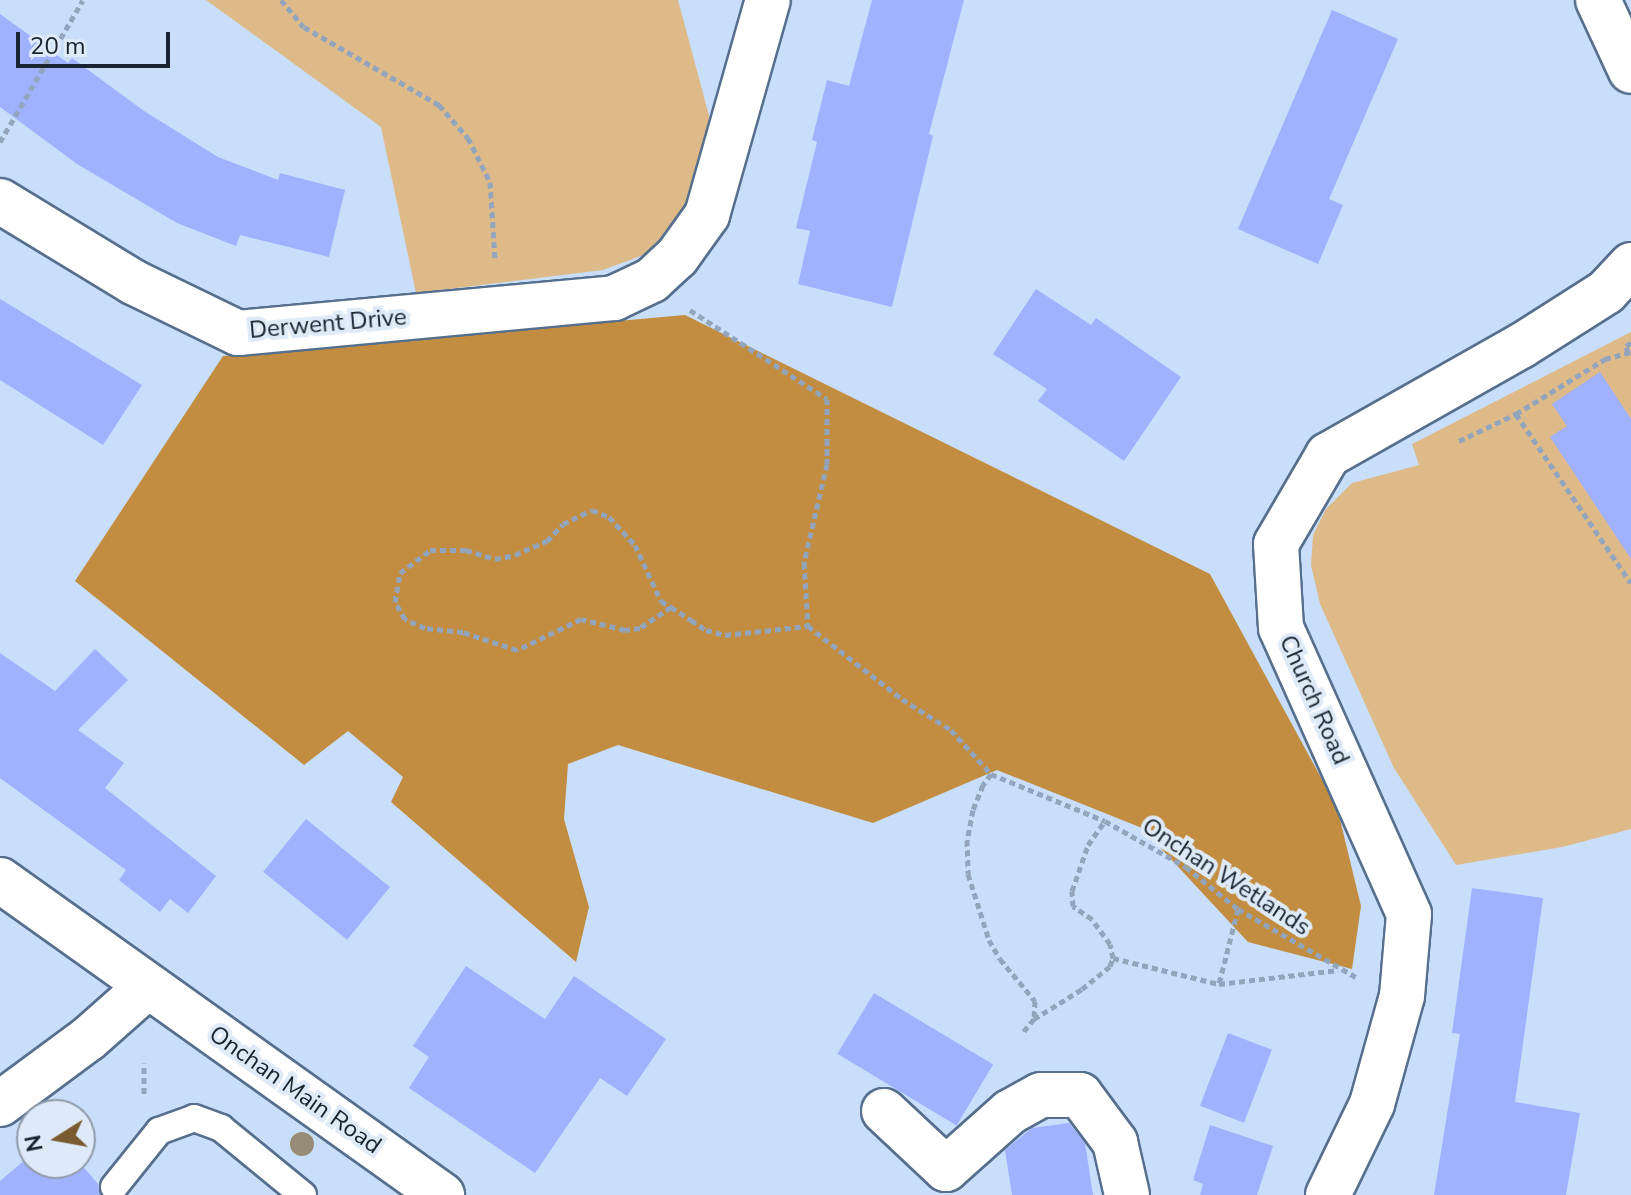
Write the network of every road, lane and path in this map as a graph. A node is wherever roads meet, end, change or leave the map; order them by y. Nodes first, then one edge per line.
1 (83, 0) edge
2 (281, 0) edge
3 (768, 0) edge
4 (1598, 0) edge
5 (1631, 71) edge
6 (0, 142) edge
7 (0, 201) edge
8 (1631, 265) edge
9 (664, 268) junction
10 (498, 309) junction
11 (1631, 343) edge
12 (1631, 352) edge
13 (1516, 414) dead end
14 (1631, 583) edge
15 (671, 607) junction
16 (808, 626) junction
17 (991, 774) junction
18 (1105, 821) junction
19 (0, 880) edge
20 (1238, 909) junction
21 (1113, 958) junction
22 (1338, 970) junction
23 (1219, 984) junction
24 (148, 986) junction
25 (1402, 996) junction
26 (1034, 1019) junction
27 (1023, 1032) dead end
28 (0, 1104) edge
29 (884, 1111) dead end
30 (114, 1187) dead end
31 (303, 1195) edge
32 (442, 1195) edge
33 (1127, 1195) edge
34 (1328, 1195) edge

1 - 6 path
2 - 10 path
3 - 9 main road
4 - 5 main road
7 - 10 main road, Derwent Drive
8 - 25 main road, Church Road
9 - 10 main road, Derwent Drive
9 - 16 path
11 - 12 path
13 - 14 path
15 - 15 path
15 - 16 path
16 - 17 path, Onchan Wetlands
17 - 18 path, Onchan Wetlands
17 - 26 path
18 - 20 path, Onchan Wetlands
18 - 21 path
19 - 24 main road, Onchan Main Road
20 - 22 path, Onchan Wetlands
20 - 23 path
21 - 23 path
21 - 26 path
22 - 23 path
22 - 25 path, Onchan Wetlands
24 - 28 main road
24 - 32 main road, Onchan Main Road
25 - 34 main road, Church Road
26 - 27 path
29 - 33 main road
30 - 31 lane

